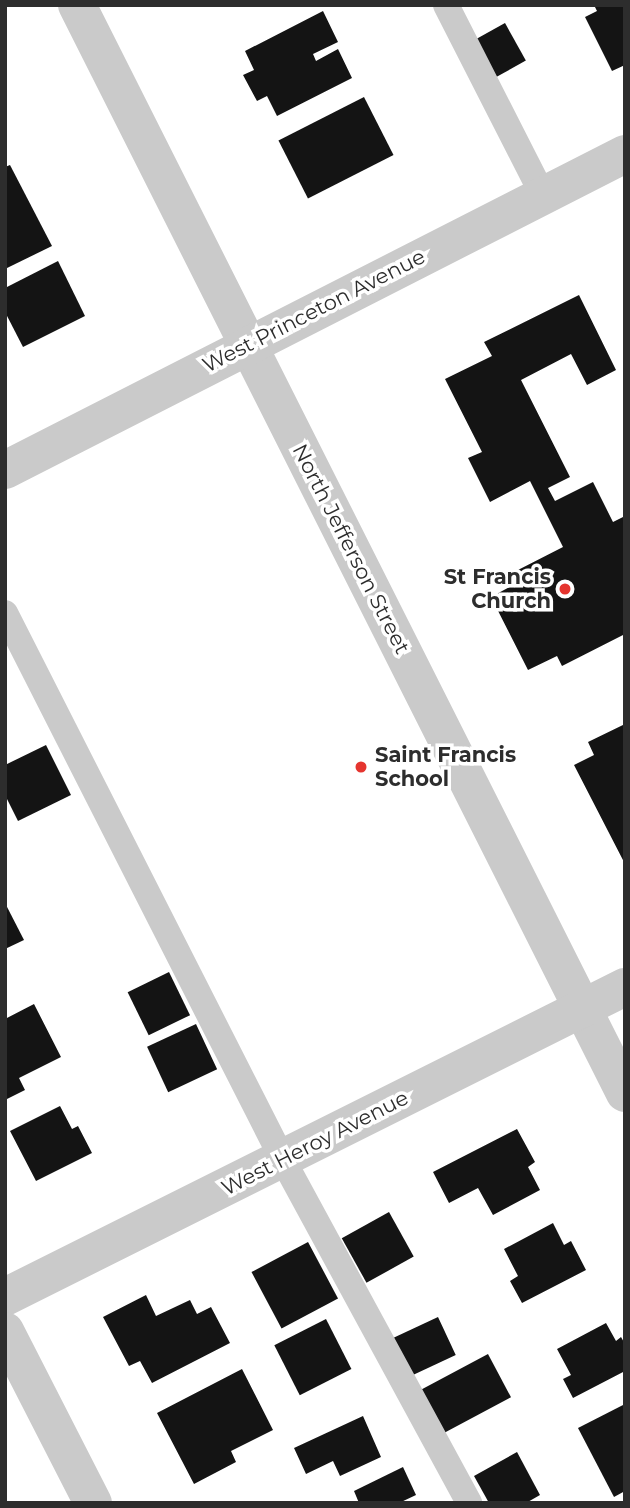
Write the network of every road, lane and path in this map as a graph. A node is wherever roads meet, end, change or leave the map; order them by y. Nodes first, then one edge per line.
1 (77, 5) edge
2 (446, 5) edge
3 (625, 155) edge
4 (543, 195) junction
5 (249, 344) junction
6 (5, 470) edge
7 (5, 613) edge
8 (625, 987) edge
9 (582, 1009) junction
10 (625, 1093) edge
11 (283, 1160) junction
12 (5, 1297) edge
13 (5, 1331) edge
14 (93, 1503) edge
15 (469, 1503) edge

1 - 5 street, North Jefferson Street
2 - 4 lane
3 - 4 street, West Princeton Avenue
4 - 5 street, West Princeton Avenue
5 - 6 street, West Princeton Avenue
5 - 9 street, North Jefferson Street
7 - 11 lane
8 - 9 street, West Heroy Avenue
9 - 10 street, North Jefferson Street
9 - 11 street, West Heroy Avenue
11 - 12 street, West Heroy Avenue
11 - 15 lane
13 - 14 street

